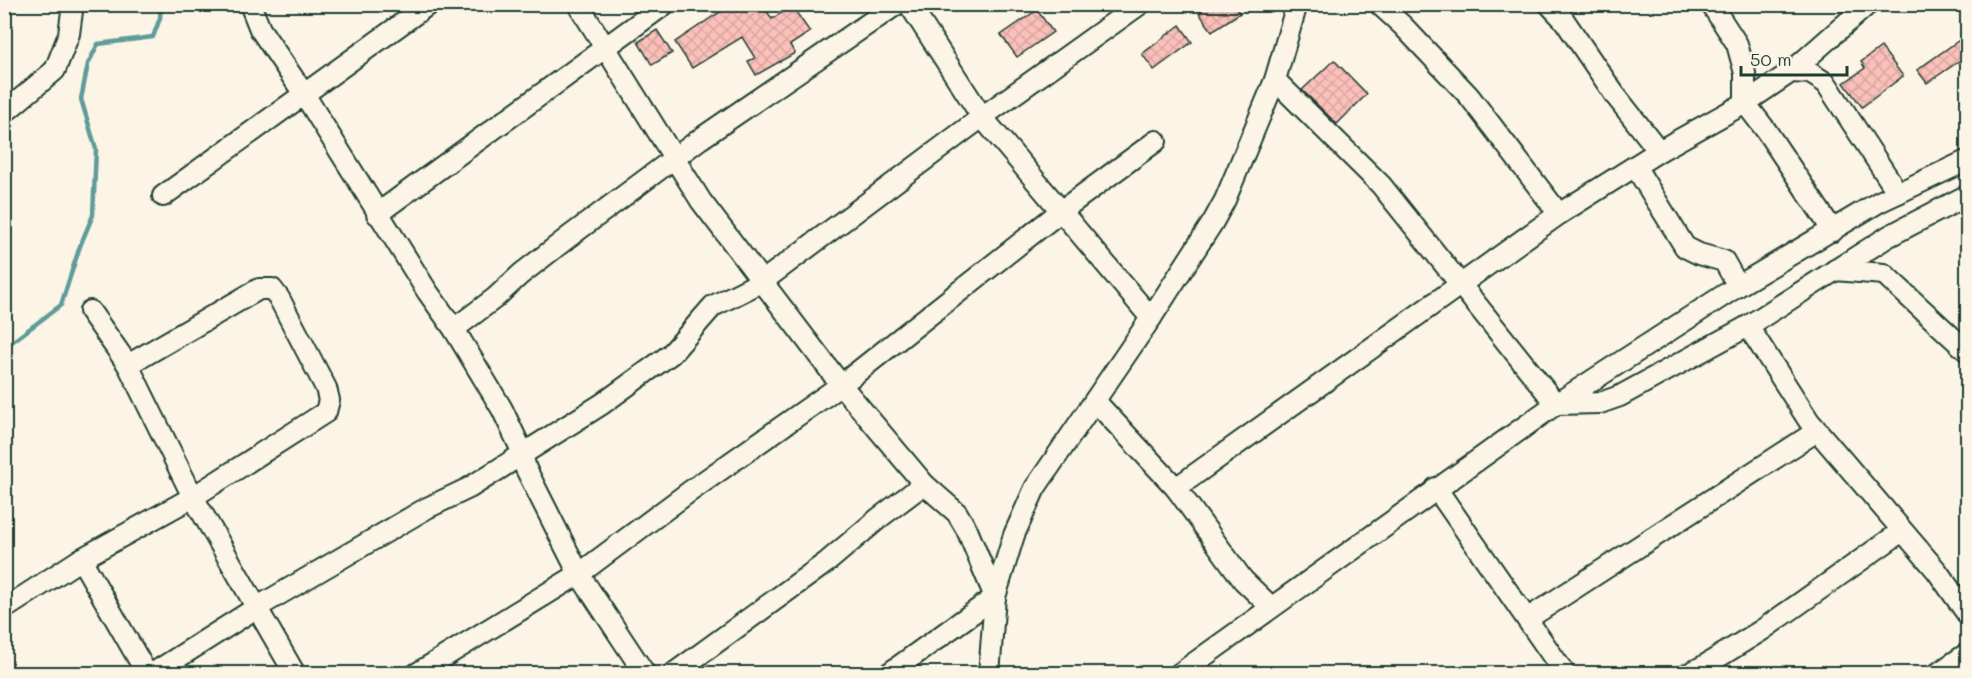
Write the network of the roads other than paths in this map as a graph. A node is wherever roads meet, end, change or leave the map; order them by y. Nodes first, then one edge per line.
1 (73, 4) edge
2 (250, 4) edge
3 (429, 4) edge
4 (578, 4) edge
5 (665, 4) edge
6 (897, 4) edge
7 (909, 4) edge
8 (1140, 4) edge
9 (1297, 4) edge
10 (1379, 4) edge
11 (1549, 4) edge
12 (1711, 4) edge
13 (1868, 4) edge
14 (605, 47) junction
15 (1791, 72) junction
16 (1275, 80) junction
17 (304, 94) junction
18 (1745, 103) junction
19 (4, 113) edge
20 (982, 117) junction
21 (1156, 141) dead end
22 (1659, 151) junction
23 (674, 160) junction
24 (1968, 160) edge
25 (1635, 166) junction
26 (1898, 193) junction
27 (1968, 195) edge
28 (163, 196) dead end
29 (1061, 211) junction
30 (377, 214) junction
31 (1559, 214) junction
32 (1833, 231) junction
33 (1889, 236) junction
34 (1835, 270) junction
35 (1884, 274) junction
36 (764, 281) junction
37 (1461, 285) junction
38 (1738, 286) junction
39 (90, 311) dead end
40 (1151, 318) junction
41 (1748, 326) junction
42 (454, 329) junction
43 (1968, 352) edge
44 (128, 365) junction
45 (841, 385) junction
46 (1095, 401) junction
47 (1556, 404) junction
48 (1817, 430) junction
49 (522, 454) junction
50 (924, 484) junction
51 (1176, 488) junction
52 (1436, 488) junction
53 (193, 497) junction
54 (1902, 531) junction
55 (81, 559) junction
56 (579, 574) junction
57 (995, 597) junction
58 (1270, 607) junction
59 (256, 608) junction
60 (4, 609) edge
61 (1968, 615) edge
62 (1527, 619) junction
63 (1968, 653) edge
64 (1180, 673) edge
65 (147, 674) edge
66 (152, 674) edge
67 (295, 674) edge
68 (416, 674) edge
69 (645, 674) edge
70 (673, 674) edge
71 (888, 674) edge
72 (989, 674) edge
73 (1565, 674) edge
74 (1688, 674) edge
75 (1937, 674) edge

1 - 19 street
2 - 17 street
3 - 17 street
4 - 14 street
5 - 14 street
6 - 23 street
7 - 20 street
8 - 20 street
9 - 16 street
10 - 31 street
11 - 22 street
12 - 18 street
13 - 15 street
14 - 23 street
14 - 30 street
15 - 18 street
15 - 26 street
16 - 37 street
16 - 40 street
17 - 28 street
17 - 30 street
18 - 22 street
18 - 32 street
20 - 29 street
20 - 36 street
21 - 29 street
22 - 25 street
23 - 36 street
23 - 42 street
24 - 26 street
25 - 31 street
25 - 38 street
26 - 32 street
27 - 33 street
29 - 40 street
29 - 45 street
30 - 42 street
31 - 37 street
32 - 38 street
33 - 34 street
33 - 35 street
34 - 35 street
34 - 41 street
35 - 43 street
36 - 45 street
36 - 49 street
37 - 47 street
37 - 51 street
38 - 47 street
39 - 44 street
40 - 46 street
41 - 47 street
41 - 48 street
42 - 49 street
44 - 53 street
44 - 53 street
45 - 50 street
45 - 56 street
46 - 51 street
46 - 57 street
47 - 52 street
48 - 54 street
48 - 62 street
49 - 56 street
49 - 59 street
50 - 57 street
50 - 70 street
51 - 58 street
52 - 58 street
52 - 62 street
53 - 55 street
53 - 59 street
54 - 61 street
54 - 74 street
55 - 60 street
55 - 65 street
56 - 68 street
56 - 69 street
57 - 71 street
57 - 72 street
58 - 64 street
59 - 66 street
59 - 67 street
62 - 73 street
63 - 75 street

